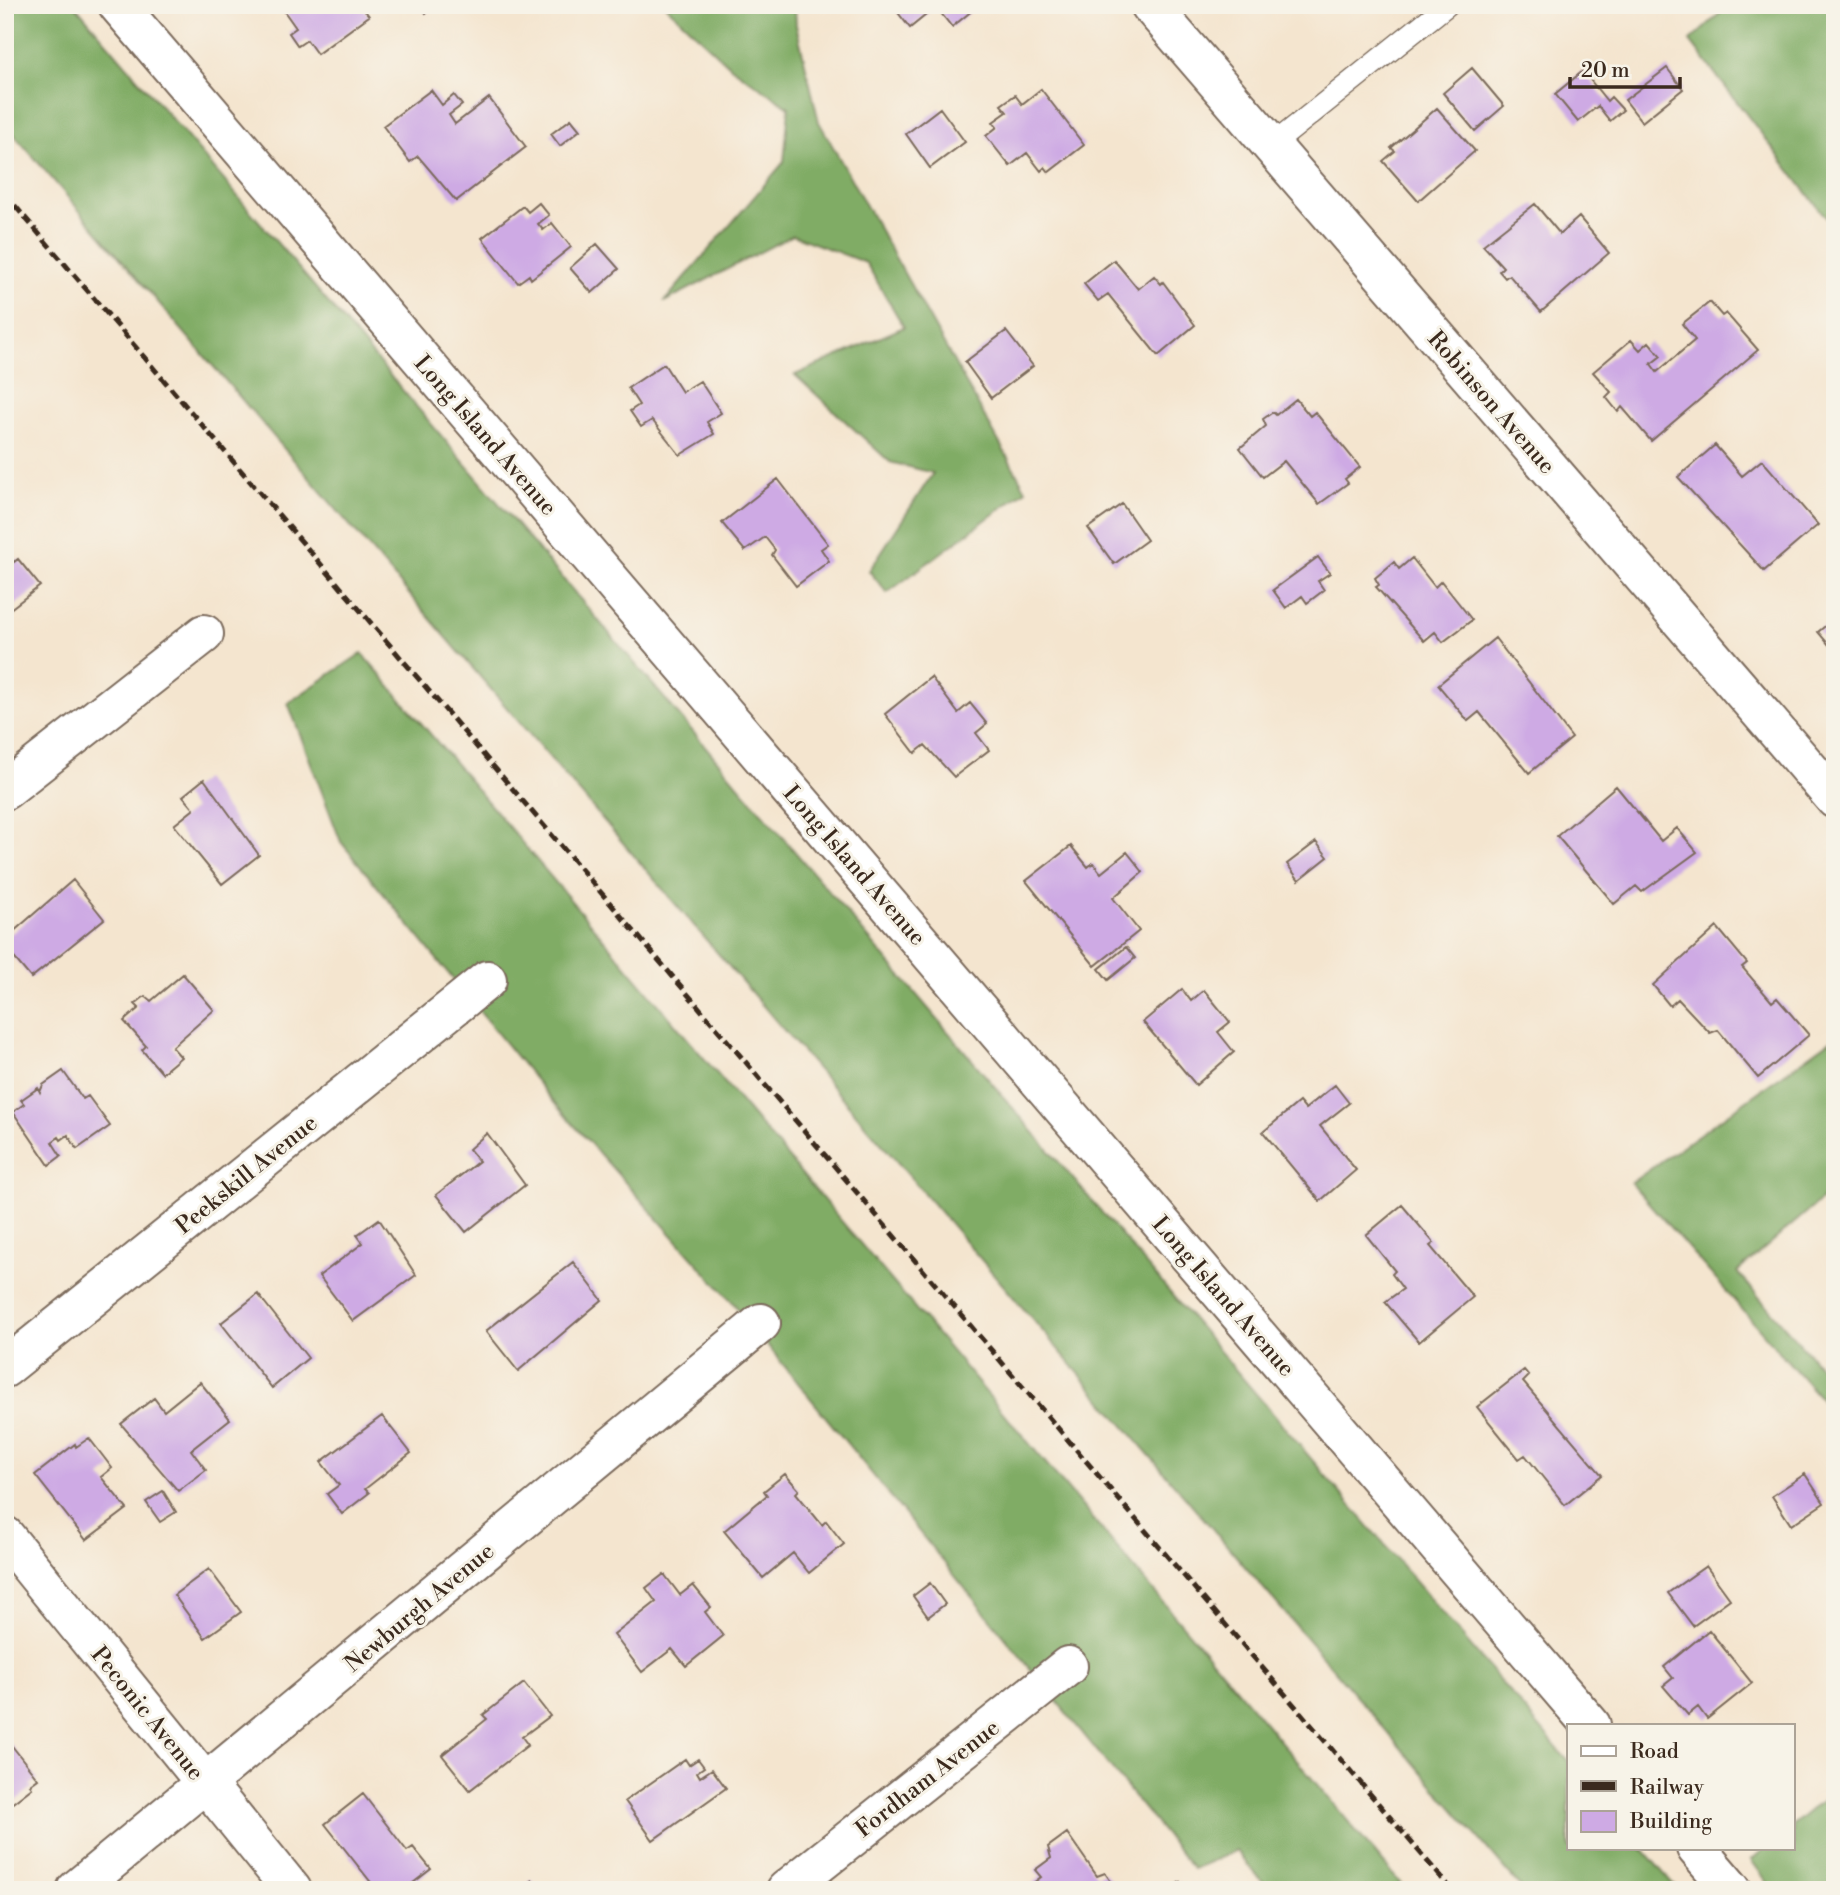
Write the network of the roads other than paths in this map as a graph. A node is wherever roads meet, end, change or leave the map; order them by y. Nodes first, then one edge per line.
1 (118, 5) edge
2 (1150, 5) edge
3 (1447, 5) edge
4 (1271, 146) junction
5 (204, 634) dead end
6 (5, 790) edge
7 (1835, 799) edge
8 (487, 980) dead end
9 (761, 1323) dead end
10 (5, 1368) edge
11 (5, 1536) edge
12 (1068, 1666) dead end
13 (1590, 1724) edge
14 (205, 1784) junction
15 (1698, 1850) edge
16 (76, 1890) edge
17 (292, 1890) edge
18 (786, 1890) edge
19 (1732, 1890) edge

1 - 13 street, Long Island Avenue
2 - 4 street, Robinson Avenue
3 - 4 lane
4 - 7 street, Robinson Avenue
5 - 6 street
8 - 10 street, Peekskill Avenue
9 - 14 street, Newburgh Avenue
11 - 14 street, Peconic Avenue
12 - 18 street, Fordham Avenue
14 - 16 street, Newburgh Avenue
14 - 17 street, Peconic Avenue
15 - 19 street

